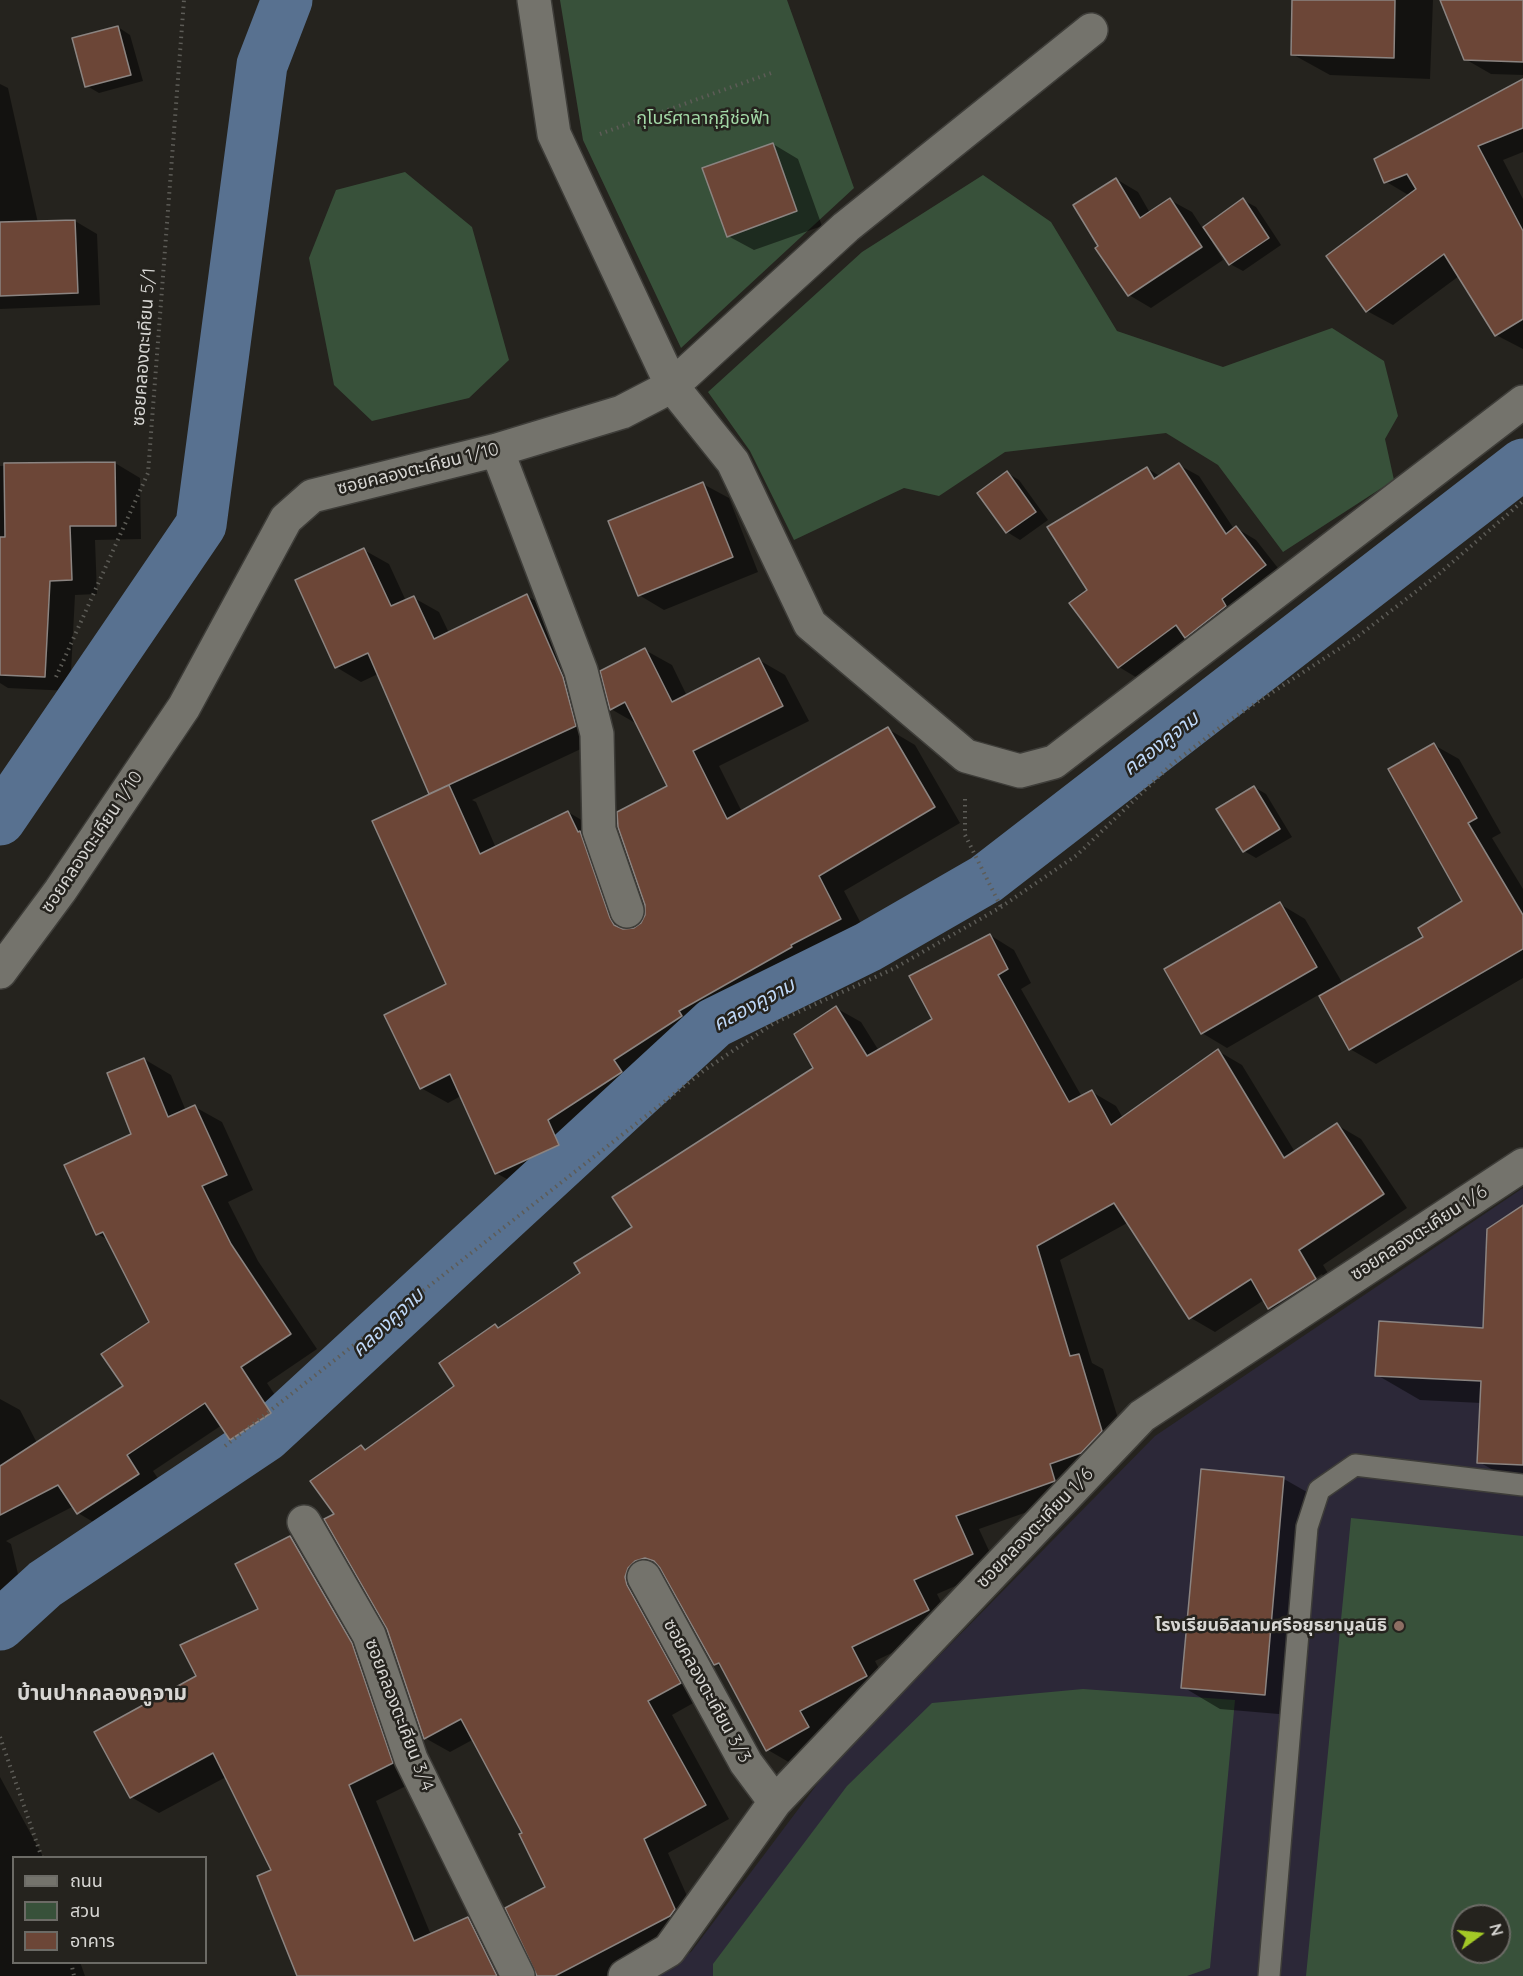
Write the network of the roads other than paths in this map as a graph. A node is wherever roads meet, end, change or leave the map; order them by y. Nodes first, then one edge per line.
1 (534, 0) edge
2 (1091, 30) dead end
3 (672, 386) junction
4 (1523, 402) edge
5 (497, 450) junction
6 (627, 911) dead end
7 (0, 972) edge
8 (1523, 1165) edge
9 (1523, 1485) edge
10 (304, 1522) dead end
11 (644, 1577) dead end
12 (775, 1802) junction
13 (518, 1976) edge
14 (625, 1976) edge
15 (1269, 1976) edge

1 - 3 street
2 - 3 street, ซอยคลองตะเคียน 1/10
3 - 4 street
3 - 5 street, ซอยคลองตะเคียน 1/10
5 - 6 street
5 - 7 street, ซอยคลองตะเคียน 1/10
8 - 12 street, ซอยคลองตะเคียน 1/6
9 - 15 lane
10 - 13 street, ซอยคลองตะเคียน 3/4
11 - 12 street, ซอยคลองตะเคียน 3/3
12 - 14 street, ซอยคลองตะเคียน 1/6

